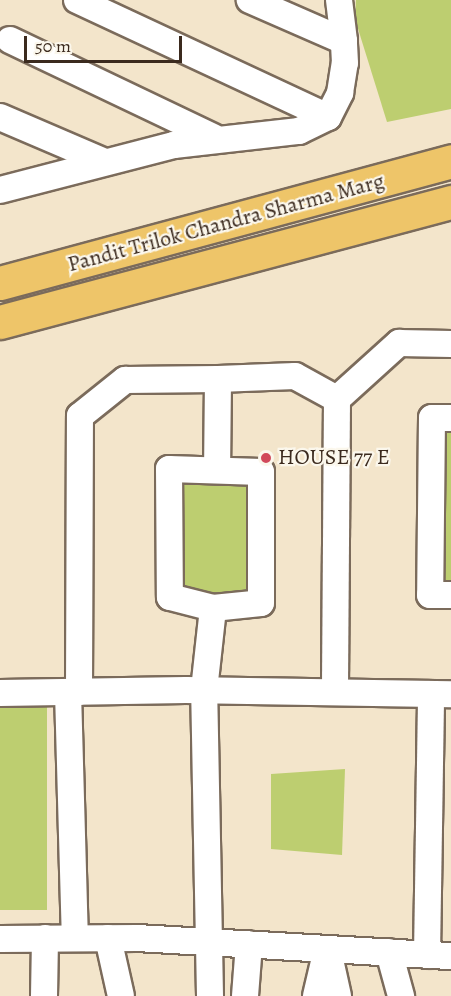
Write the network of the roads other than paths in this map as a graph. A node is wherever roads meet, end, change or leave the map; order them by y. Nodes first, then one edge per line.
1 (77, 0) edge
2 (250, 0) edge
3 (339, 0) edge
4 (10, 40) dead end
5 (344, 41) junction
6 (0, 117) edge
7 (328, 117) junction
8 (213, 137) junction
9 (451, 161) edge
10 (105, 162) junction
11 (0, 190) edge
12 (451, 202) edge
13 (0, 283) edge
14 (0, 322) edge
15 (451, 344) edge
16 (218, 379) junction
17 (337, 399) junction
18 (451, 418) edge
19 (217, 470) junction
20 (451, 595) edge
21 (213, 608) junction
22 (204, 690) junction
23 (74, 692) junction
24 (335, 692) junction
25 (0, 693) edge
26 (441, 694) edge
27 (45, 938) junction
28 (75, 938) junction
29 (108, 938) junction
30 (0, 939) edge
31 (207, 942) junction
32 (249, 944) junction
33 (327, 949) junction
34 (389, 952) junction
35 (439, 955) edge
36 (44, 996) edge
37 (121, 996) edge
38 (210, 996) edge
39 (245, 996) edge
40 (316, 996) edge
41 (338, 996) edge
42 (401, 996) edge

1 - 7 street
2 - 5 street
3 - 5 street
4 - 8 street
5 - 7 street
6 - 10 street
7 - 8 street
8 - 10 street
9 - 13 main road, Pandit Trilok Chandra Sharma Marg
10 - 11 street
12 - 14 main road, Pandit Trilok Chandra Sharma Marg
15 - 17 street
16 - 17 street
16 - 19 street
16 - 23 street
17 - 24 street
18 - 20 street
19 - 21 street
19 - 21 street
21 - 22 street
22 - 23 street
22 - 24 street
22 - 31 street
23 - 25 street
23 - 28 street
24 - 26 street
26 - 35 street
27 - 28 street
27 - 30 street
27 - 36 street
28 - 29 street
29 - 31 street
29 - 37 street
31 - 32 street
31 - 38 street
32 - 33 street
32 - 39 street
33 - 34 street
33 - 40 street
33 - 41 street
34 - 35 street
34 - 42 street

